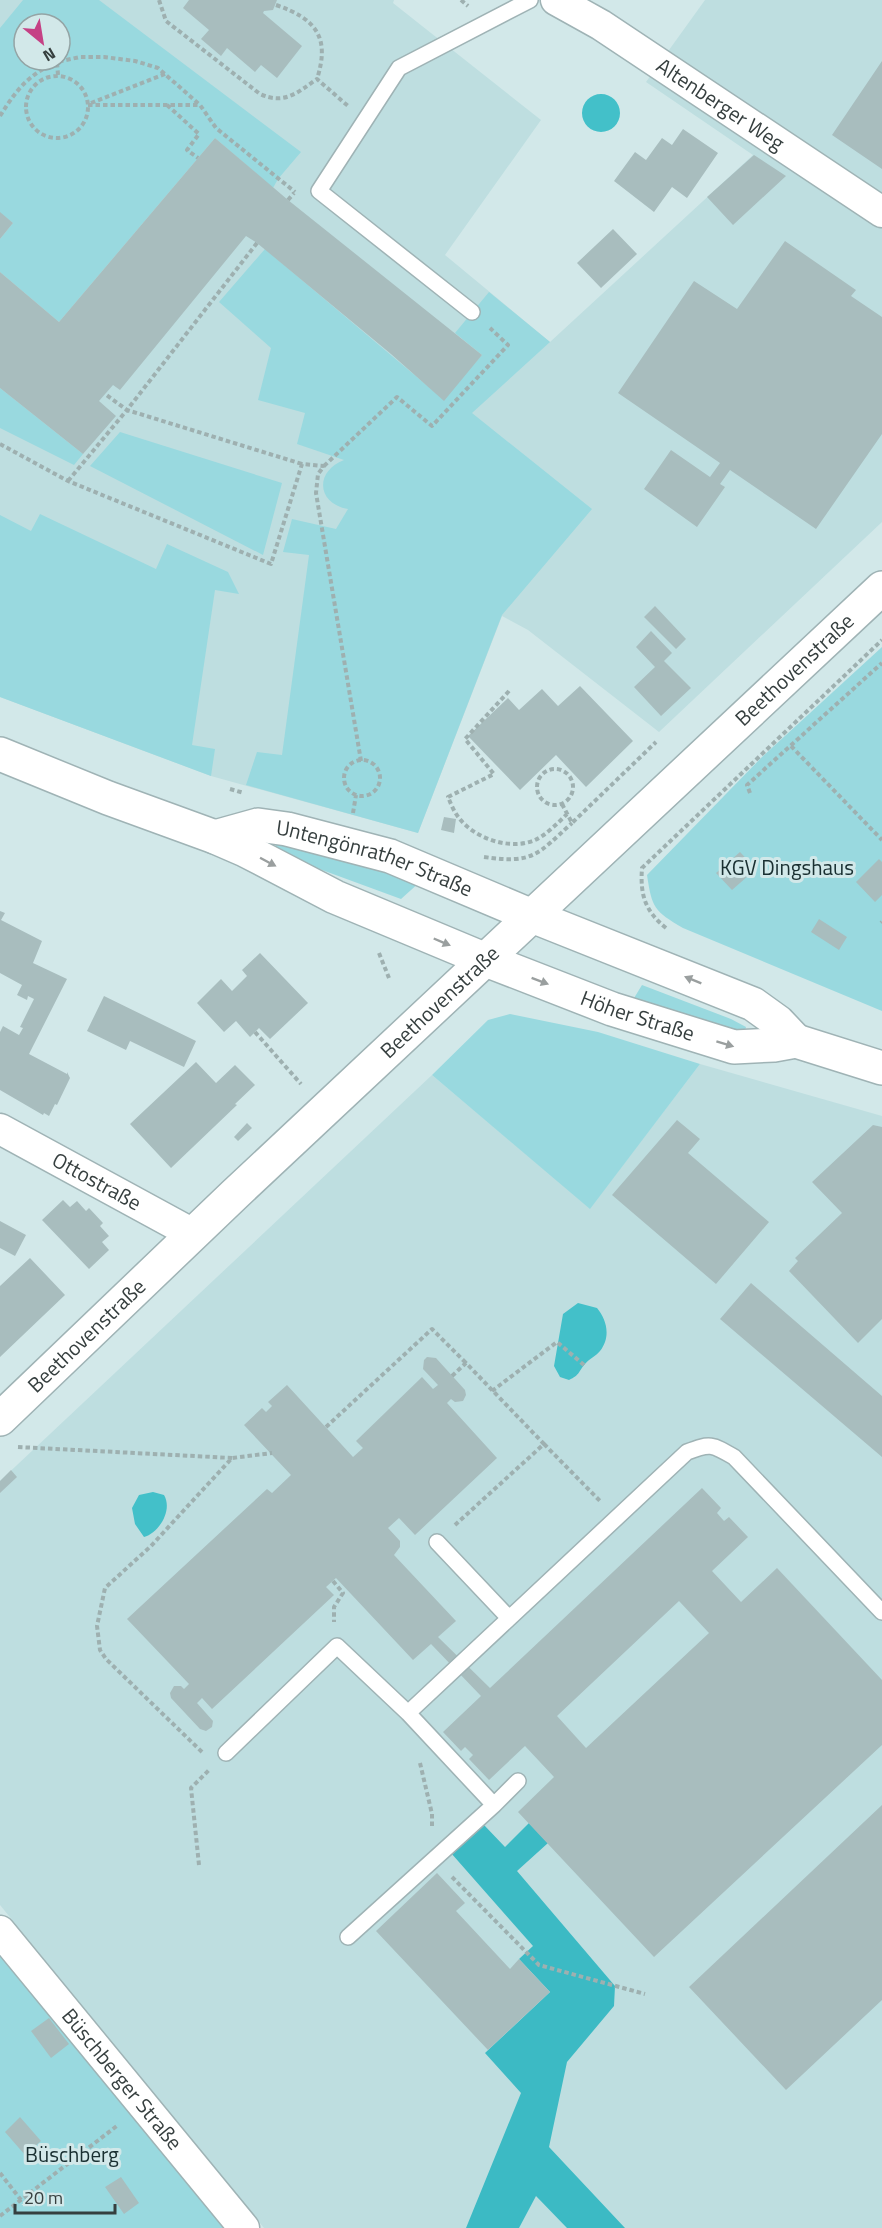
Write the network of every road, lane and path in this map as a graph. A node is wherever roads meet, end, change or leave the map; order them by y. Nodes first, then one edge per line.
1 (159, 0) edge
2 (530, 0) edge
3 (556, 0) edge
4 (276, 5) dead end
5 (72, 59) edge
6 (37, 72) edge
7 (58, 72) edge
8 (165, 74) junction
9 (58, 75) junction
10 (317, 80) junction
11 (166, 104) junction
12 (88, 105) junction
13 (200, 105) junction
14 (0, 116) edge
15 (365, 120) junction
16 (198, 158) dead end
17 (319, 191) junction
18 (295, 192) junction
19 (288, 200) dead end
20 (882, 212) edge
21 (257, 243) dead end
22 (472, 312) joint
23 (105, 394) dead end
24 (127, 410) junction
25 (0, 444) edge
26 (302, 464) junction
27 (324, 466) junction
28 (68, 482) junction
29 (882, 588) edge
30 (882, 640) edge
31 (882, 663) edge
32 (509, 692) dead end
33 (656, 742) dead end
34 (791, 746) junction
35 (0, 754) edge
36 (361, 761) junction
37 (750, 793) dead end
38 (562, 804) junction
39 (567, 814) junction
40 (572, 823) junction
41 (215, 837) junction
42 (882, 840) edge
43 (478, 855) dead end
44 (532, 916) junction
45 (666, 928) dead end
46 (486, 960) junction
47 (255, 1032) dead end
48 (796, 1041) junction
49 (882, 1068) edge
50 (301, 1084) dead end
51 (0, 1129) edge
52 (193, 1234) junction
53 (466, 1363) junction
54 (584, 1365) dead end
55 (452, 1376) dead end
56 (492, 1391) junction
57 (0, 1419) edge
58 (326, 1427) dead end
59 (544, 1444) junction
60 (17, 1447) dead end
61 (272, 1453) dead end
62 (232, 1458) junction
63 (616, 1517) junction
64 (437, 1542) joint
65 (333, 1581) dead end
66 (882, 1612) edge
67 (508, 1617) junction
68 (334, 1631) dead end
69 (408, 1713) junction
70 (226, 1753) joint
71 (215, 1765) junction
72 (518, 1781) dead end
73 (494, 1804) junction
74 (199, 1865) dead end
75 (0, 1931) edge
76 (348, 1937) dead end
77 (539, 1965) dead end
78 (645, 1994) dead end
79 (119, 2124) dead end
80 (0, 2173) edge
81 (21, 2200) junction
82 (0, 2216) edge
83 (244, 2228) edge

1 - 10 path
2 - 15 lane
3 - 20 street, Altenberger Weg
4 - 10 path
5 - 8 path
6 - 14 path
7 - 9 path
8 - 12 path
8 - 13 path
9 - 12 path
9 - 12 path
10 - 15 path
11 - 12 path
11 - 13 path
11 - 16 path
13 - 18 path
15 - 17 lane
17 - 18 path
17 - 22 lane
18 - 19 path
21 - 24 path
22 - 27 path
23 - 24 path
24 - 26 path
24 - 28 path
25 - 28 path
26 - 27 path
26 - 28 path
27 - 36 path
29 - 44 street, Beethovenstraße
30 - 45 path
31 - 34 path
32 - 39 path
33 - 40 path
34 - 37 path
34 - 42 path
35 - 41 street, Untengönrather Straße
36 - 36 path
38 - 38 path
38 - 39 path
39 - 40 path
40 - 43 path
41 - 44 street, Untengönrather Straße
41 -> 46 street, Untengönrather Straße
44 - 46 street, Beethovenstraße
48 -> 44 street, Höher Straße
46 -> 48 street, Höher Straße
46 - 52 street, Beethovenstraße
47 - 50 path
48 - 49 street, Höher Straße
51 - 52 street, Ottostraße
52 - 57 street, Beethovenstraße
53 - 55 path
53 - 56 path
53 - 58 path
54 - 56 path
56 - 59 path
59 - 63 path
59 - 64 path
60 - 62 path
61 - 62 path
62 - 71 path
63 - 66 lane
63 - 67 lane
64 - 67 lane
65 - 68 path
67 - 69 lane
69 - 70 lane
69 - 73 lane
70 - 71 path
71 - 74 path
72 - 73 lane
73 - 76 lane
75 - 83 street, Büschberger Straße
77 - 78 path
79 - 81 path
80 - 81 path
81 - 82 path

